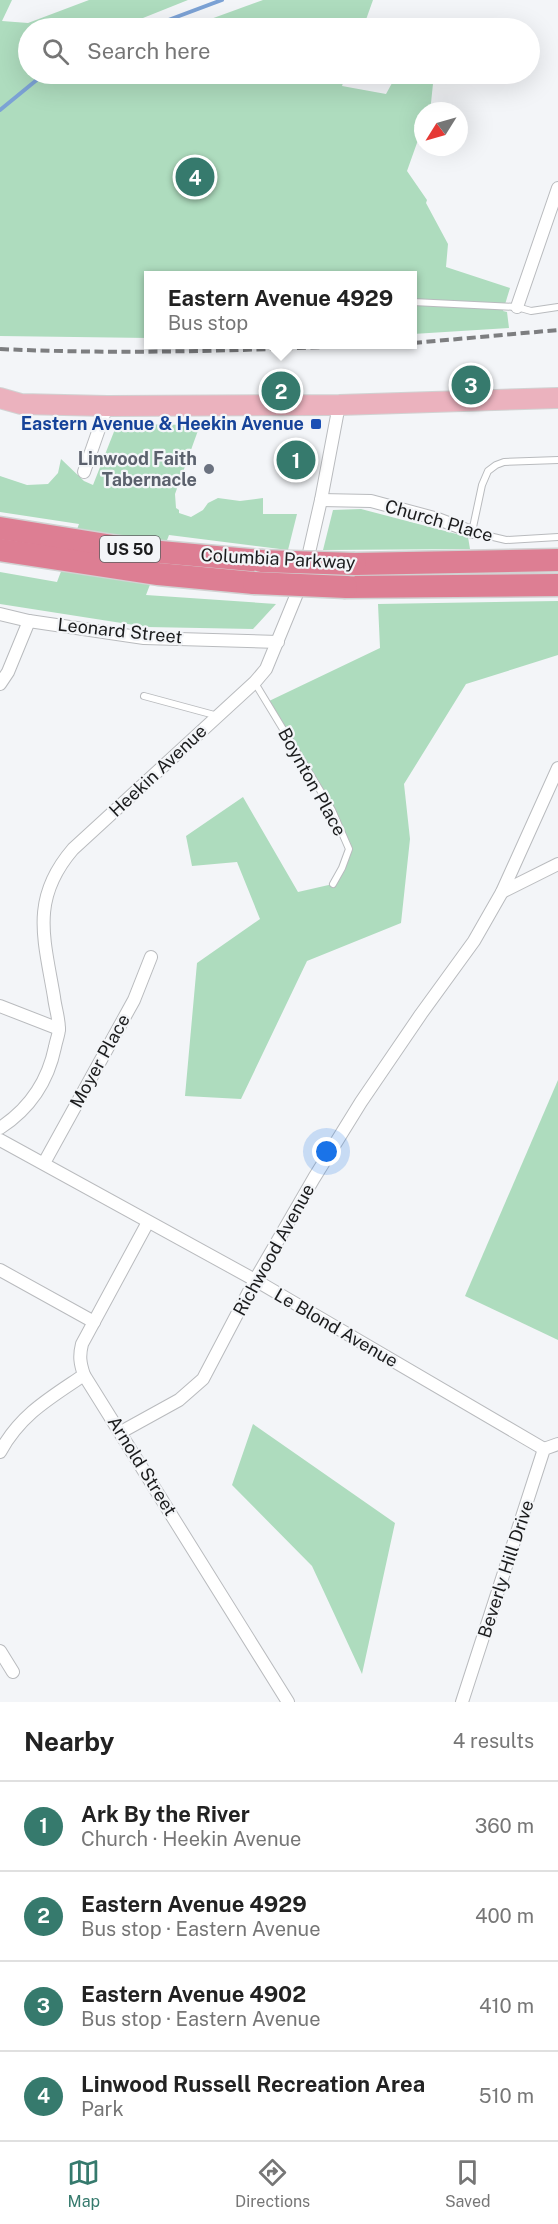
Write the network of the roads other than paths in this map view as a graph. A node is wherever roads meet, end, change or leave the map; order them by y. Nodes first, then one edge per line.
1 (558, 188) edge
2 (417, 302) edge
3 (517, 307) junction
4 (558, 307) edge
5 (0, 398) edge
6 (558, 398) edge
7 (21, 404) junction
8 (339, 405) junction
9 (107, 406) junction
10 (0, 411) edge
11 (558, 460) edge
12 (84, 472) dead end
13 (321, 500) junction
14 (0, 528) edge
15 (472, 532) junction
16 (558, 537) edge
17 (0, 550) edge
18 (558, 560) edge
19 (558, 585) edge
20 (0, 614) edge
21 (28, 621) junction
22 (278, 642) junction
23 (255, 682) junction
24 (0, 684) edge
25 (144, 696) dead end
26 (218, 716) junction
27 (558, 768) edge
28 (558, 864) edge
29 (333, 884) dead end
30 (502, 892) junction
31 (152, 957) dead end
32 (0, 1006) edge
33 (59, 1029) junction
34 (0, 1128) edge
35 (0, 1140) edge
36 (44, 1164) junction
37 (148, 1222) junction
38 (0, 1270) edge
39 (255, 1280) junction
40 (94, 1322) junction
41 (84, 1375) junction
42 (121, 1431) junction
43 (558, 1444) edge
44 (544, 1449) junction
45 (0, 1452) edge
46 (0, 1651) edge
47 (13, 1672) dead end
48 (288, 1702) edge
49 (462, 1702) edge

1 - 3 street
2 - 3 lane
3 - 4 lane
5 - 7 main road
6 - 8 main road
7 - 9 main road
7 - 10 main road
8 - 9 main road
8 - 13 street, Heekin Avenue
9 - 12 street
11 - 15 lane
13 - 15 street, Church Place
13 - 22 street, Heekin Avenue
14 - 18 highway, Columbia Parkway / US 50, bridge
15 - 16 lane, Church Place
17 - 19 highway, Columbia Parkway / US 50, bridge
20 - 21 street, Leonard Street
21 - 22 street, Leonard Street
21 - 24 street
22 - 23 street, Heekin Avenue
23 - 26 street, Heekin Avenue
23 - 29 lane, Boynton Place
25 - 26 lane
26 - 33 street, Heekin Avenue
27 - 30 street, Richwood Avenue
28 - 30 street
30 - 39 street, Richwood Avenue
31 - 36 street, Moyer Place
32 - 33 street
33 - 34 street, Heekin Avenue
35 - 36 street, Le Blond Avenue
36 - 37 street, Le Blond Avenue
37 - 39 street, Le Blond Avenue
37 - 40 street, Arnold Street
38 - 40 street
39 - 42 street, Richwood Avenue
39 - 44 street, Le Blond Avenue
40 - 41 street, Arnold Street
41 - 42 street, Arnold Street
41 - 45 street
42 - 48 street, Arnold Street
43 - 44 street
44 - 49 street, Beverly Hill Drive
46 - 47 street

